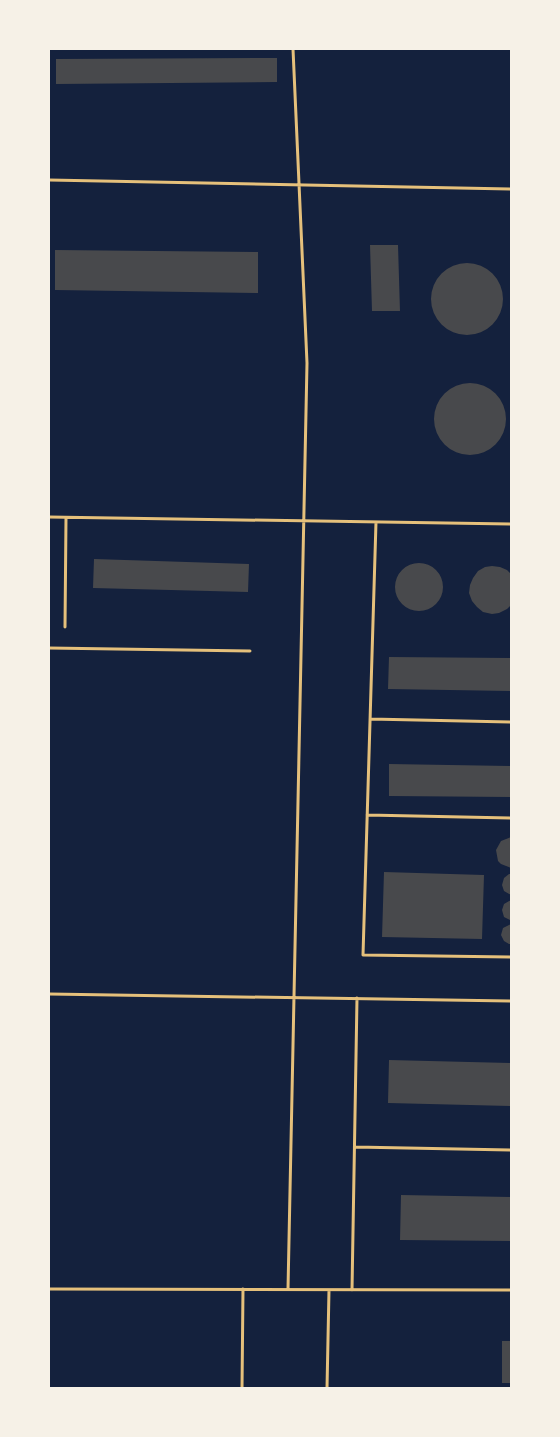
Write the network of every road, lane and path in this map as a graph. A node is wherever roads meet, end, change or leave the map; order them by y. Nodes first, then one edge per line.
1 (293, 49) edge
2 (49, 180) edge
3 (299, 185) junction
4 (511, 189) edge
5 (49, 517) edge
6 (66, 518) junction
7 (304, 521) junction
8 (376, 522) junction
9 (511, 524) edge
10 (65, 626) dead end
11 (49, 648) edge
12 (250, 651) dead end
13 (370, 719) junction
14 (511, 722) edge
15 (367, 816) junction
16 (511, 818) edge
17 (511, 957) edge
18 (49, 994) edge
19 (294, 997) junction
20 (357, 998) junction
21 (511, 1001) edge
22 (355, 1147) junction
23 (511, 1150) edge
24 (49, 1290) edge
25 (243, 1290) junction
26 (288, 1290) junction
27 (329, 1290) junction
28 (352, 1290) junction
29 (511, 1290) edge
30 (242, 1388) edge
31 (327, 1388) edge

1 - 3 lane
2 - 3 lane
3 - 4 lane
3 - 7 lane
5 - 6 lane
6 - 7 lane
6 - 10 lane
7 - 8 lane
7 - 19 lane
8 - 9 lane
8 - 13 lane
11 - 12 lane
13 - 14 lane
13 - 15 lane
15 - 16 lane
15 - 17 lane
18 - 19 lane
19 - 20 lane
19 - 26 lane
20 - 21 lane
20 - 22 lane
22 - 23 lane
22 - 28 lane
24 - 25 lane
25 - 26 lane
25 - 30 lane
26 - 27 lane
27 - 28 lane
27 - 31 lane
28 - 29 lane

